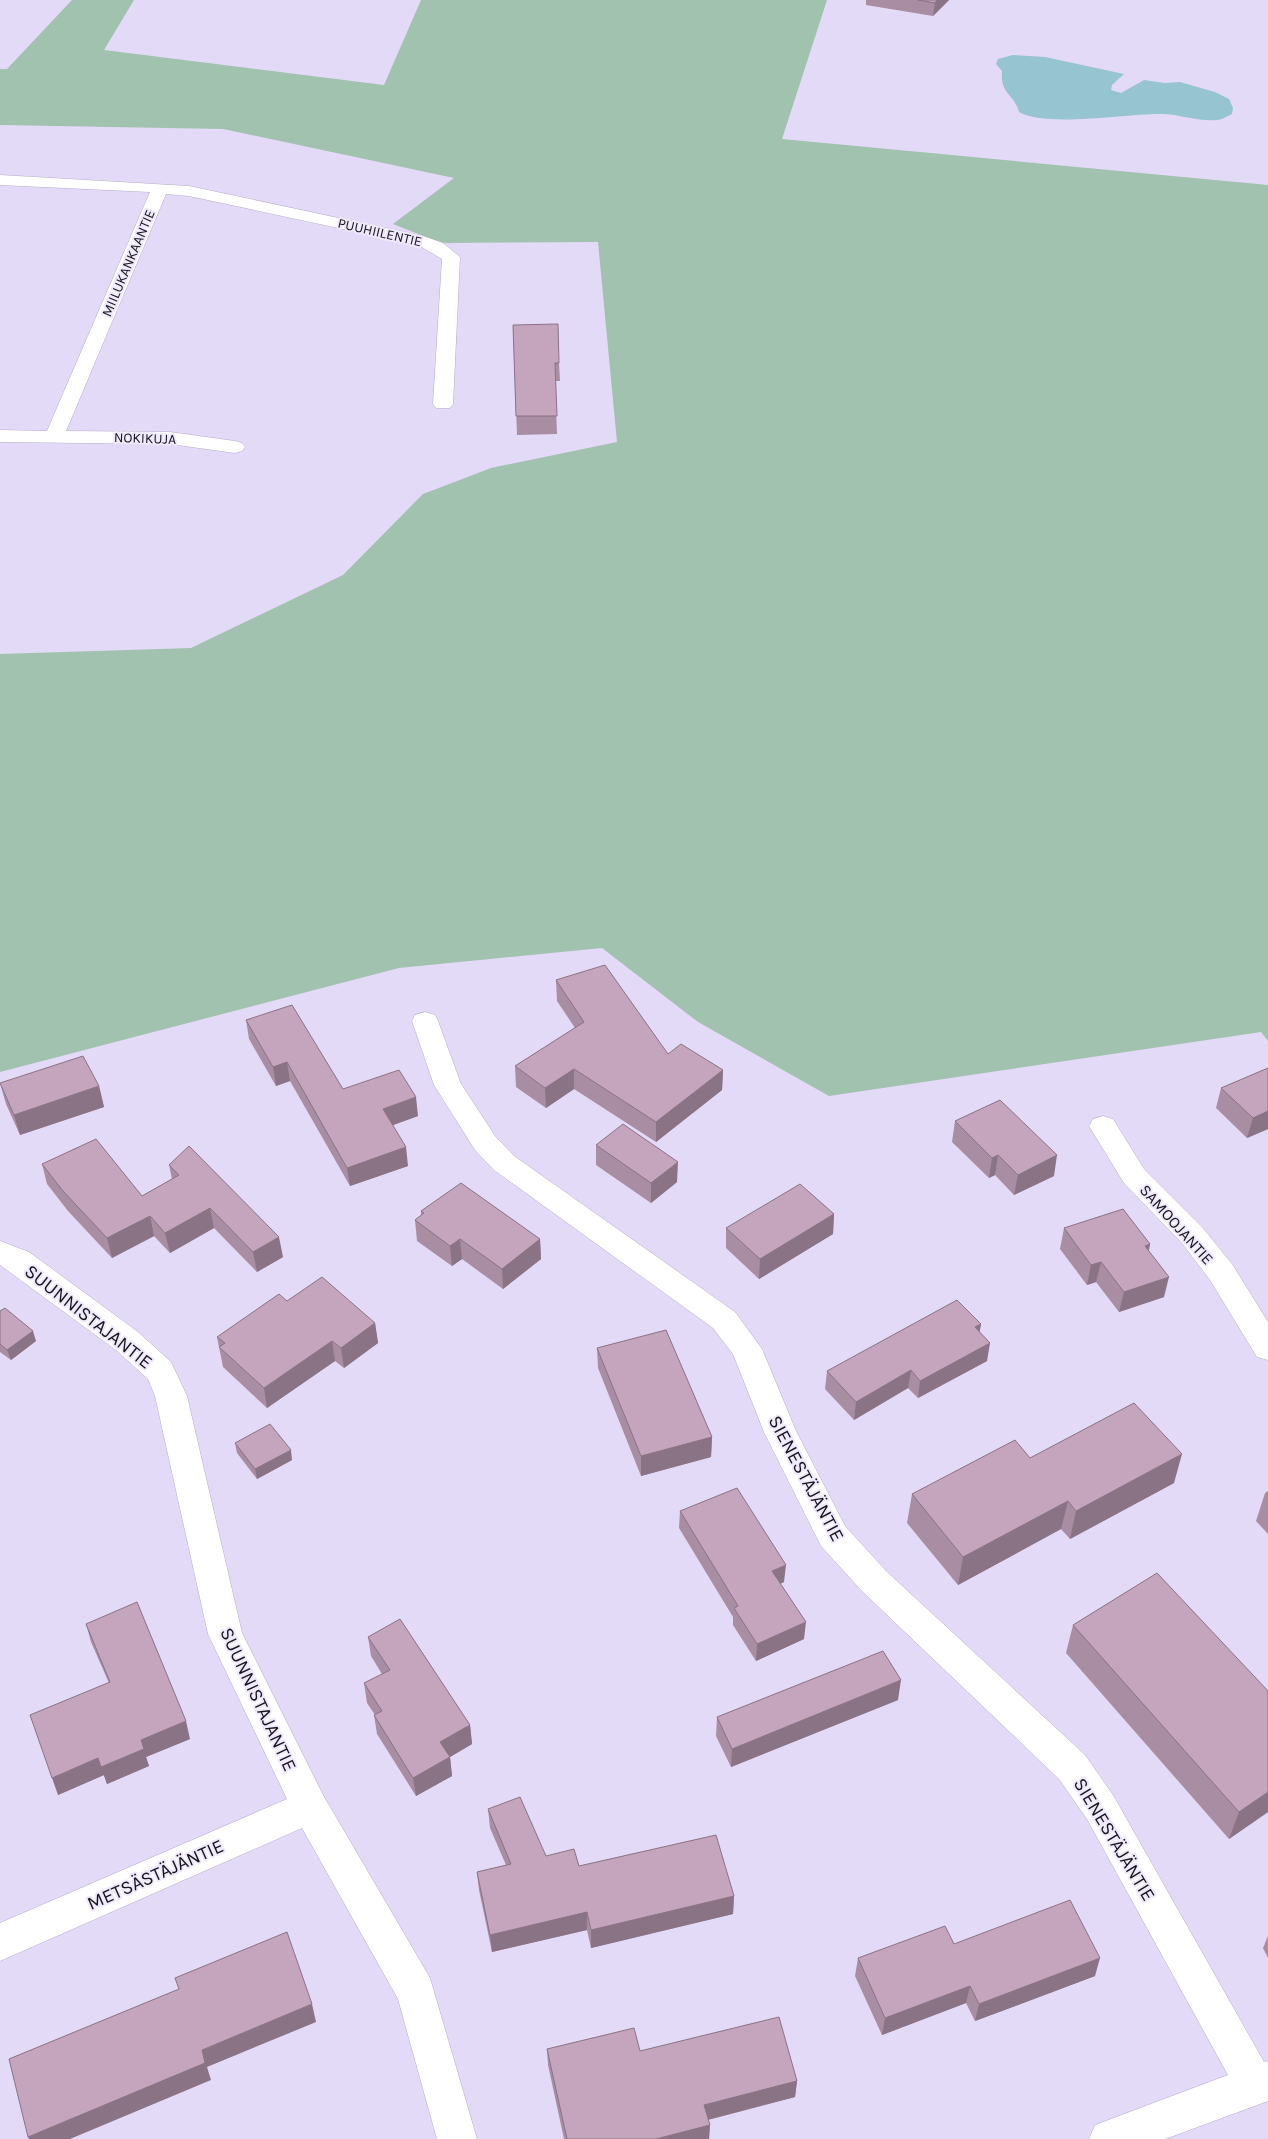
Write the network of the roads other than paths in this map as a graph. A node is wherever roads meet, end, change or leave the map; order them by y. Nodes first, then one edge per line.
1 (0, 180) edge
2 (160, 188) junction
3 (442, 404) dead end
4 (0, 436) edge
5 (54, 436) junction
6 (235, 447) dead end
7 (425, 1021) dead end
8 (1103, 1126) dead end
9 (0, 1252) edge
10 (1268, 1348) edge
11 (310, 1807) junction
12 (0, 1942) edge
13 (1262, 2083) edge
14 (457, 2139) edge
15 (1109, 2139) edge

1 - 2 street, MIILUKANKAANTIE
2 - 3 street, PUUHIILENTIE
2 - 5 street, MIILUKANKAANTIE
4 - 5 street
5 - 6 street, NOKIKUJA
7 - 13 street, SIENESTÄJÄNTIE
8 - 10 street, SAMOOJANTIE
9 - 11 street, SUUNNISTAJANTIE
11 - 12 street, METSÄSTÄJÄNTIE
11 - 14 street, SUUNNISTAJANTIE
13 - 15 street

